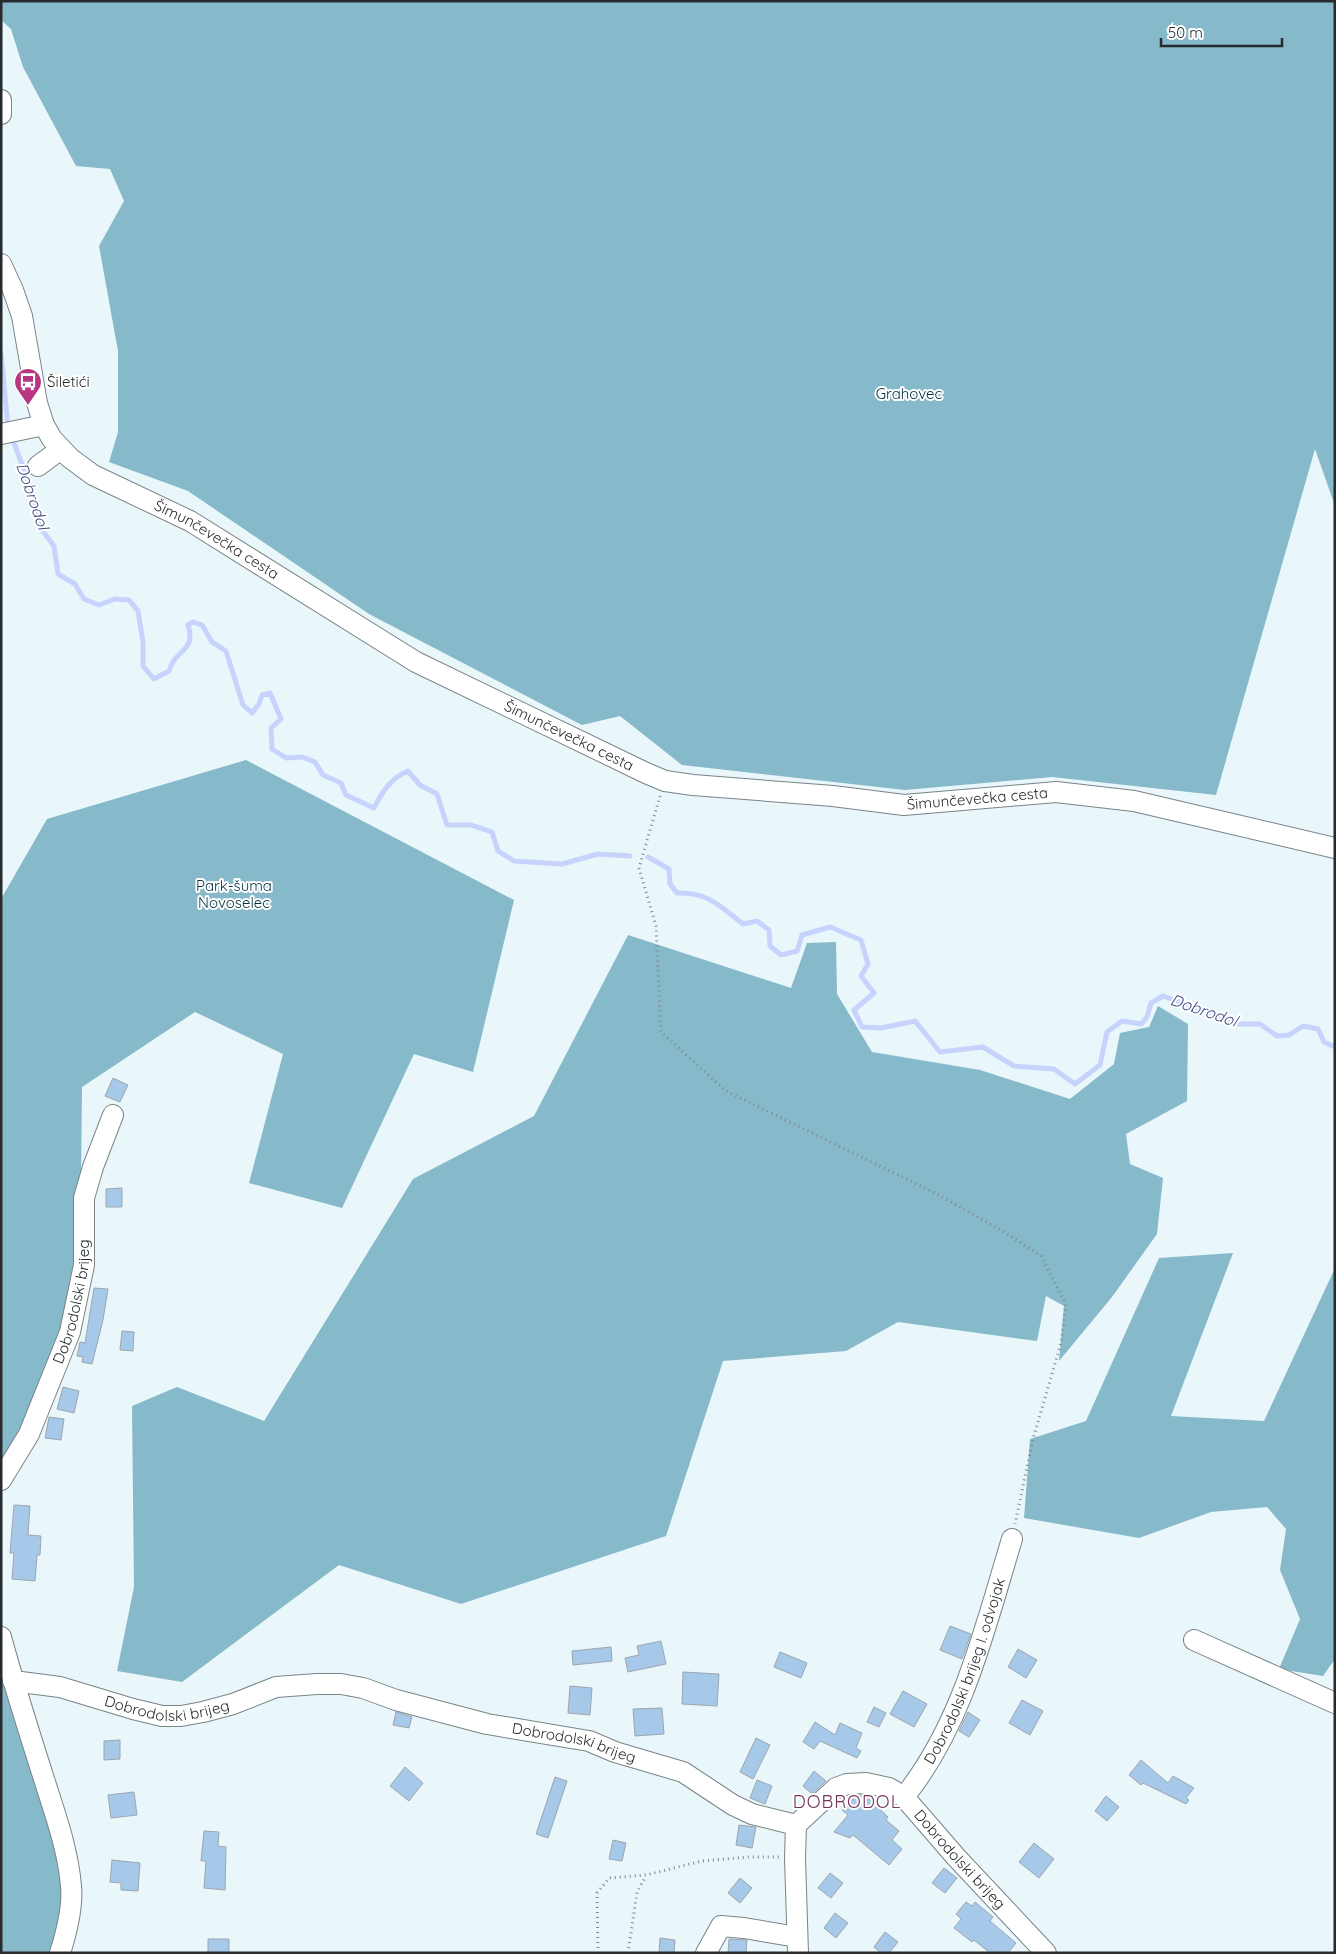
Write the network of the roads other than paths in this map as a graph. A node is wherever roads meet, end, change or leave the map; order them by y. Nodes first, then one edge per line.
1 (1, 100) edge
2 (1, 114) edge
3 (1, 264) edge
4 (44, 425) junction
5 (1, 434) edge
6 (61, 449) junction
7 (38, 466) dead end
8 (1335, 848) edge
9 (113, 1115) dead end
10 (1, 1480) edge
11 (1012, 1539) road end
12 (1, 1637) edge
13 (1194, 1640) dead end
14 (13, 1681) junction
15 (1335, 1703) edge
16 (904, 1797) junction
17 (796, 1824) junction
18 (798, 1945) edge
19 (60, 1953) edge
20 (706, 1953) edge
21 (1046, 1953) edge

1 - 2 street
3 - 4 street, Šimunčevečka cesta
4 - 5 street
4 - 6 street, Šimunčevečka cesta
6 - 7 street
6 - 8 street, Šimunčevečka cesta
9 - 10 street, Dobrodolski brijeg
11 - 16 street, Dobrodolski brijeg I. odvojak
12 - 14 street
13 - 15 street
14 - 17 street, Dobrodolski brijeg
14 - 19 street
16 - 17 street, Dobrodolski brijeg
16 - 21 street, Dobrodolski brijeg
17 - 18 street
18 - 20 street

